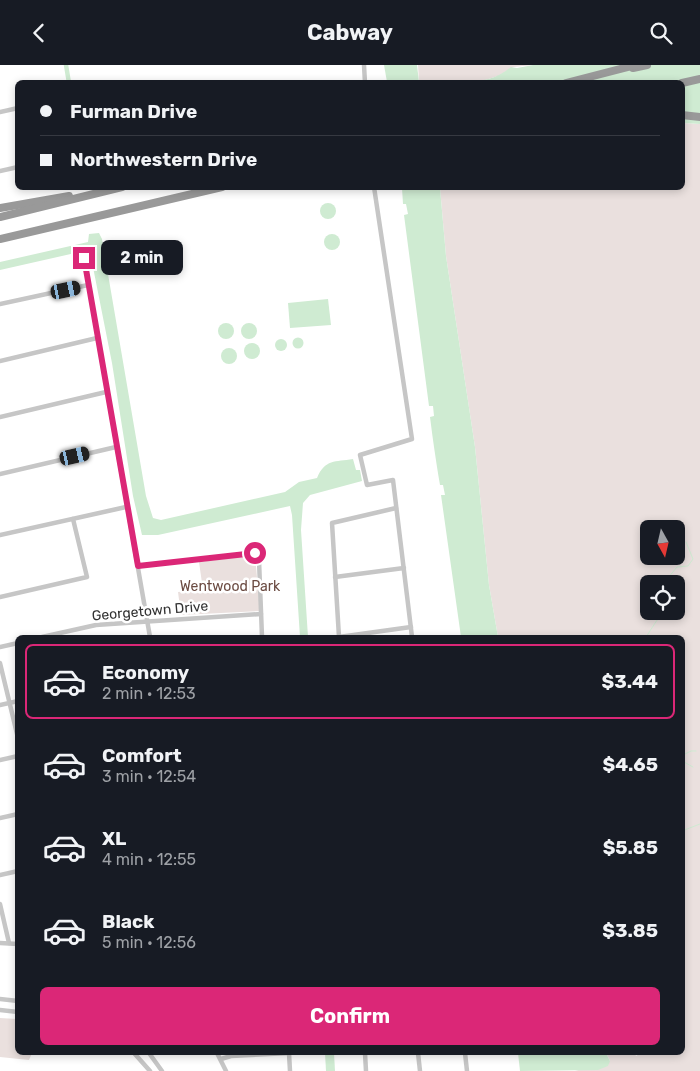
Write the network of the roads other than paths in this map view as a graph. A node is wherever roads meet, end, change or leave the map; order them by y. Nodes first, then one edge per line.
1 (364, 65) edge
2 (636, 65) edge
3 (647, 65) edge
4 (604, 73) junction
5 (700, 79) edge
6 (365, 80) edge
7 (577, 80) edge
8 (685, 82) edge
9 (15, 109) edge
10 (0, 112) edge
11 (685, 115) edge
12 (700, 117) edge
13 (15, 168) edge
14 (0, 171) edge
15 (106, 190) edge
16 (110, 190) edge
17 (209, 190) edge
18 (374, 190) edge
19 (0, 208) edge
20 (0, 217) edge
21 (0, 239) edge
22 (84, 258) dead end
23 (88, 285) junction
24 (0, 304) edge
25 (97, 338) junction
26 (0, 361) edge
27 (106, 392) junction
28 (0, 417) edge
29 (116, 447) junction
30 (0, 474) edge
31 (126, 507) junction
32 (396, 508) junction
33 (73, 519) junction
34 (0, 535) edge
35 (138, 566) junction
36 (404, 568) junction
37 (335, 577) junction
38 (0, 597) edge
39 (261, 614) junction
40 (148, 621) junction
41 (411, 627) junction
42 (51, 635) edge
43 (150, 635) edge
44 (262, 635) edge
45 (339, 635) edge
46 (353, 635) edge
47 (412, 635) edge
48 (15, 644) edge
49 (0, 647) edge
50 (0, 663) edge
51 (15, 702) edge
52 (9, 703) junction
53 (0, 705) edge
54 (15, 726) edge
55 (15, 758) edge
56 (0, 761) edge
57 (15, 815) edge
58 (0, 818) edge
59 (15, 872) edge
60 (0, 875) edge
61 (0, 904) edge
62 (0, 943) edge
63 (9, 943) junction
64 (15, 944) edge
65 (0, 999) edge
66 (15, 1001) edge
67 (0, 1010) edge
68 (15, 1012) edge
69 (136, 1055) edge
70 (150, 1055) edge
71 (218, 1055) edge
72 (250, 1055) edge
73 (289, 1055) edge
74 (365, 1055) edge
75 (418, 1055) edge
76 (465, 1055) edge
77 (221, 1059) junction
78 (150, 1071) edge
79 (162, 1071) edge
80 (226, 1071) edge
81 (290, 1071) edge
82 (366, 1071) edge
83 (420, 1071) edge
84 (468, 1071) edge

1 - 6 street
2 - 4 highway
3 - 4 highway
4 - 7 highway
5 - 8 highway
9 - 10 street
11 - 12 highway
13 - 14 street
15 - 19 highway
16 - 20 highway
17 - 21 highway
18 - 32 street
22 - 23 street
23 - 24 street
23 - 25 street
25 - 26 street
25 - 27 street
27 - 28 street
27 - 29 street
29 - 30 street
29 - 31 street
31 - 33 street
31 - 35 street
32 - 36 street
32 - 37 street
33 - 34 street
33 - 38 street
35 - 39 street
35 - 40 street
36 - 37 street
36 - 41 street
37 - 45 street
39 - 40 street, Georgetown Drive
39 - 44 street
40 - 42 street, Georgetown Drive
40 - 43 street
41 - 46 street
41 - 47 street
48 - 49 street
50 - 52 street
51 - 52 street
52 - 53 street
52 - 54 street
55 - 56 street
57 - 58 street
59 - 60 street
61 - 63 street
62 - 63 street
63 - 64 street
65 - 66 street
67 - 68 street
69 - 78 street
70 - 79 street
71 - 77 street
72 - 77 street
73 - 81 street
74 - 82 street
75 - 83 street
76 - 84 street
77 - 80 street

